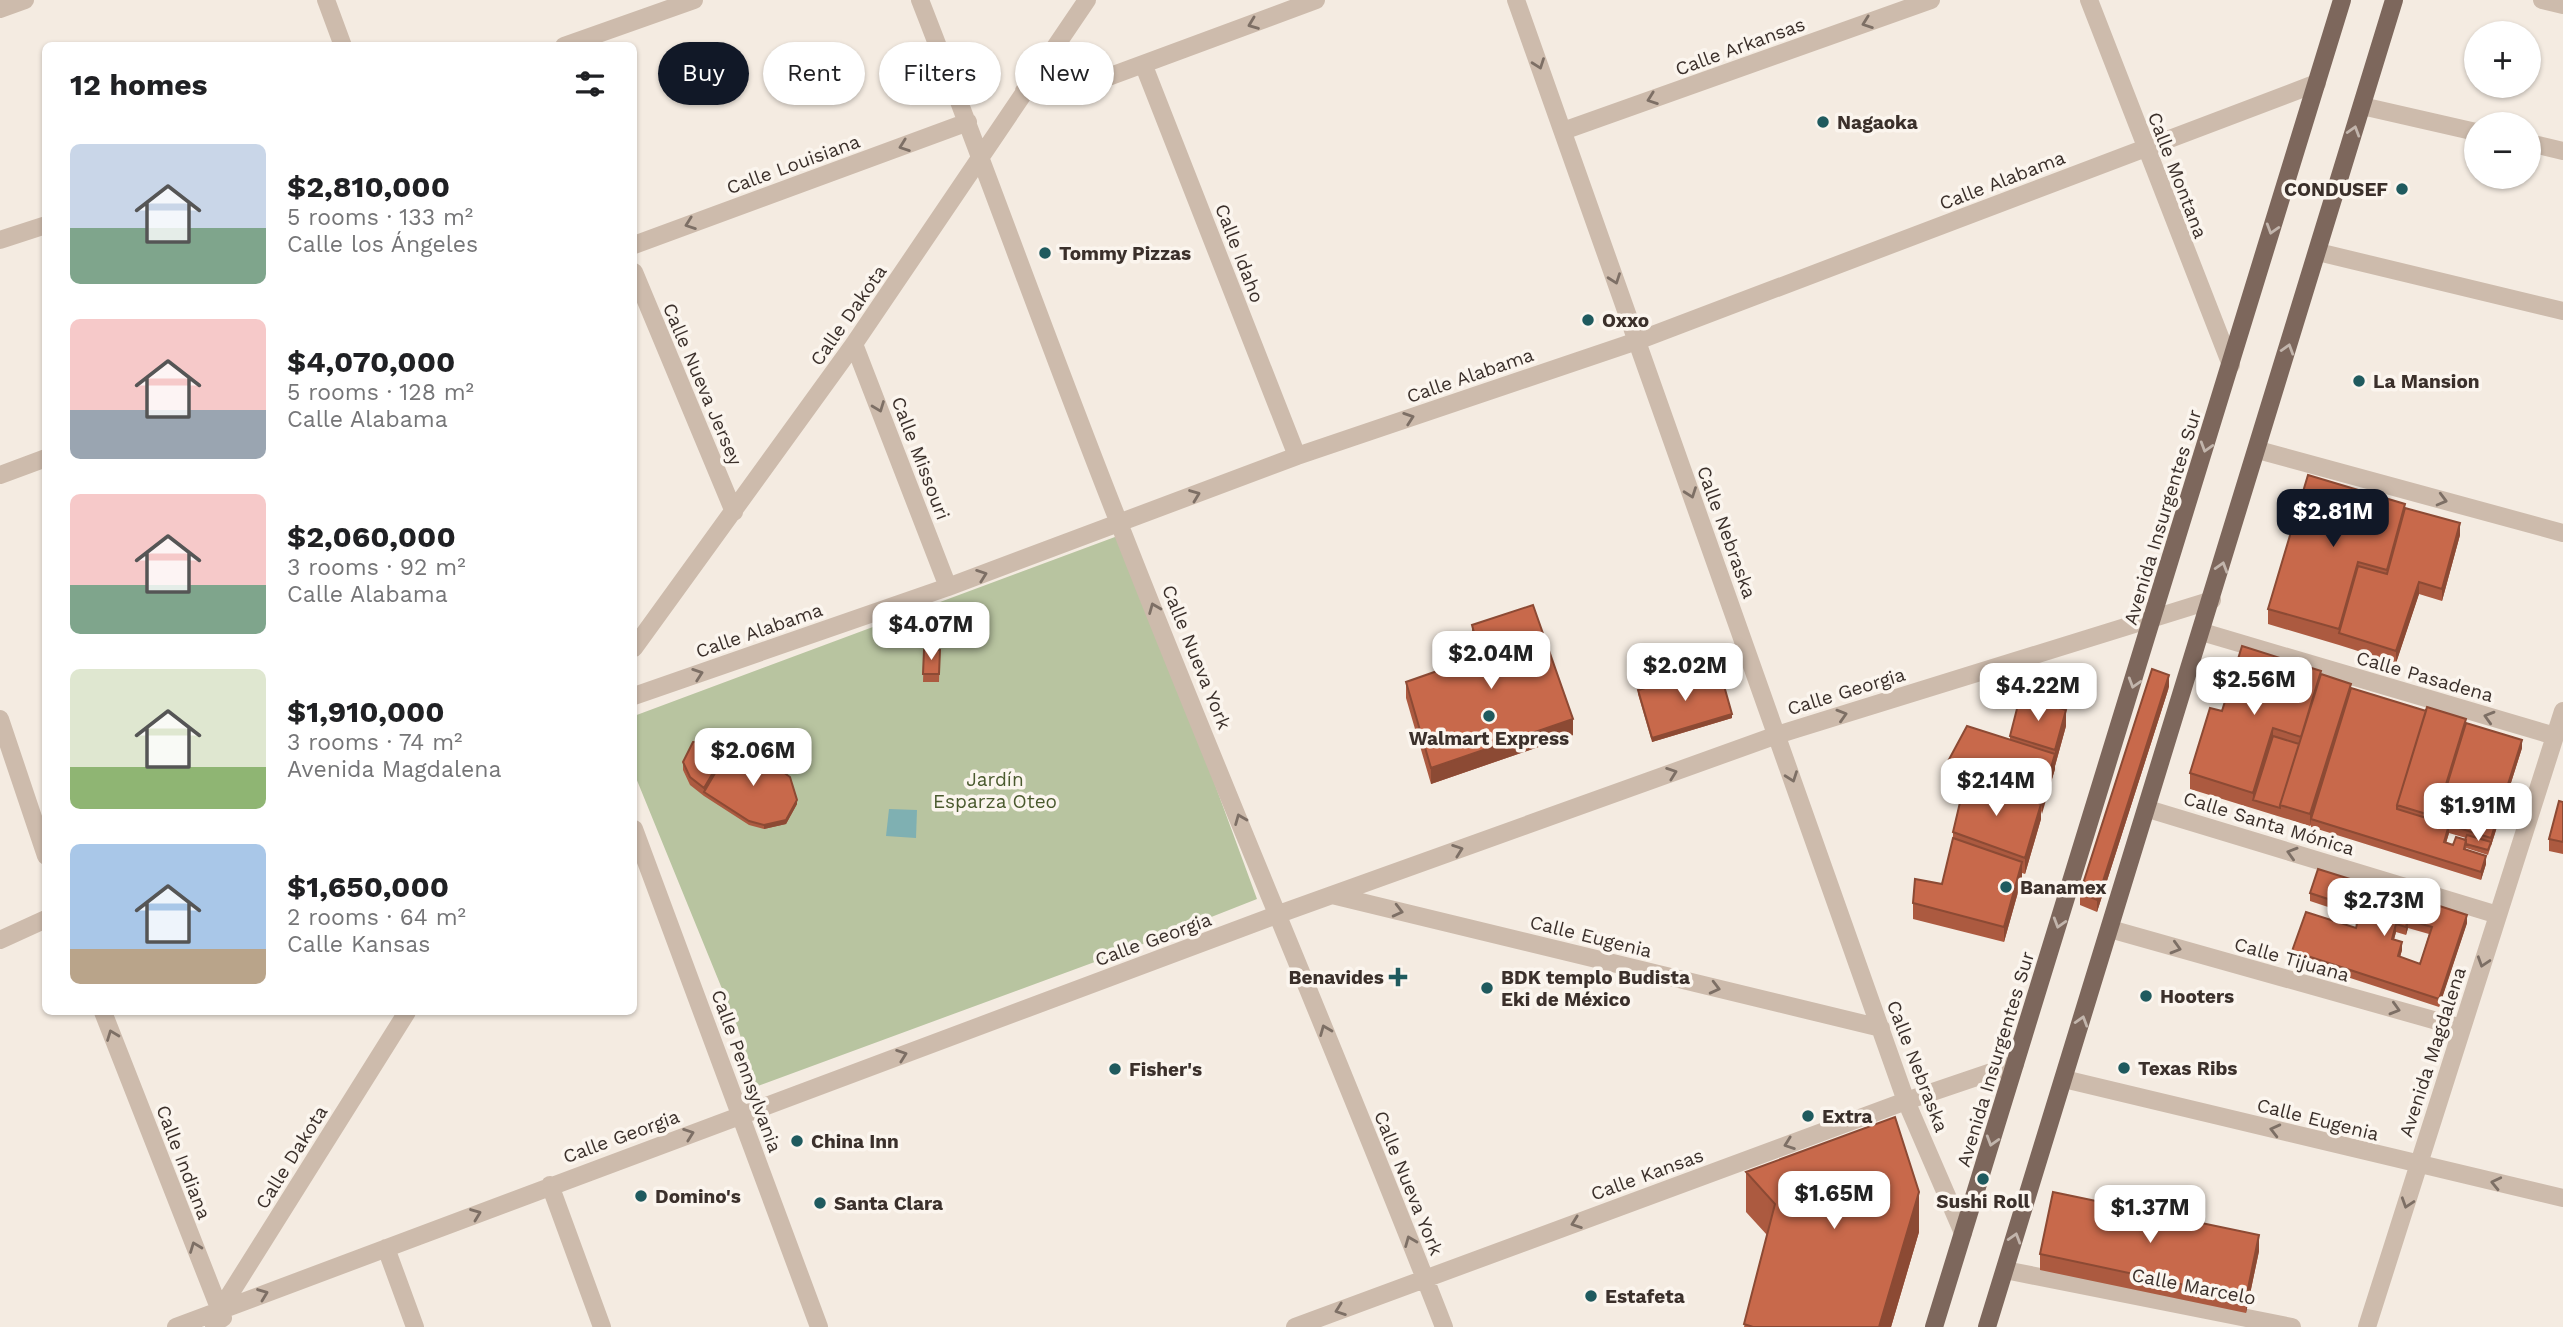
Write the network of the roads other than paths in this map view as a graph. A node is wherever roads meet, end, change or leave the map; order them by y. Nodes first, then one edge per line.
1 (25, 0) edge
2 (326, 0) edge
3 (694, 0) edge
4 (920, 0) edge
5 (1087, 0) edge
6 (1317, 0) edge
7 (1516, 0) edge
8 (1931, 0) edge
9 (2089, 0) edge
10 (2342, 0) edge
11 (2394, 0) edge
12 (2542, 0) edge
13 (2563, 5) edge
14 (0, 9) edge
15 (342, 42) edge
16 (575, 42) edge
17 (1058, 42) edge
18 (1144, 66) junction
19 (1114, 75) edge
20 (2316, 83) junction
21 (1015, 105) edge
22 (2362, 106) junction
23 (968, 122) junction
24 (2464, 129) edge
25 (1563, 131) junction
26 (2541, 146) edge
27 (2145, 148) junction
28 (2563, 151) edge
29 (982, 158) junction
30 (42, 226) edge
31 (0, 240) edge
32 (637, 244) edge
33 (2318, 252) junction
34 (637, 279) edge
35 (2563, 311) edge
36 (1637, 341) junction
37 (854, 344) junction
38 (2231, 365) junction
39 (2258, 450) junction
40 (1297, 456) junction
41 (42, 459) edge
42 (0, 475) edge
43 (734, 512) junction
44 (1119, 524) junction
45 (2563, 533) edge
46 (948, 587) junction
47 (2212, 600) junction
48 (2154, 617) junction
49 (2202, 632) junction
50 (637, 644) edge
51 (637, 695) edge
52 (2563, 711) edge
53 (0, 719) edge
54 (1777, 735) junction
55 (2555, 736) junction
56 (2148, 809) junction
57 (637, 837) edge
58 (42, 844) edge
59 (1332, 895) junction
60 (1279, 914) junction
61 (2498, 915) junction
62 (42, 921) edge
63 (2110, 929) junction
64 (0, 940) edge
65 (104, 1015) edge
66 (405, 1015) edge
67 (1881, 1028) junction
68 (2462, 1028) junction
69 (2015, 1064) junction
70 (2064, 1079) junction
71 (1906, 1101) junction
72 (741, 1115) junction
73 (2419, 1165) junction
74 (550, 1185) junction
75 (2563, 1198) edge
76 (1963, 1233) junction
77 (386, 1248) junction
78 (2006, 1269) junction
79 (1425, 1279) junction
80 (220, 1321) edge
81 (176, 1327) edge
82 (415, 1327) edge
83 (603, 1327) edge
84 (819, 1327) edge
85 (1295, 1327) edge
86 (1444, 1327) edge
87 (1934, 1327) edge
88 (1987, 1327) edge
89 (2292, 1327) edge
90 (2367, 1327) edge

1 - 14 street
2 - 15 street
3 - 16 street
4 - 23 street, Calle Nueva York
5 - 17 street, Calle Dakota
6 -> 18 street
7 -> 25 street, Calle Nebraska
8 -> 25 street, Calle Arkansas
9 - 27 street, Calle Montana
10 - 20 main road, Avenida Insurgentes Sur
11 - 22 main road
12 - 13 street
18 - 19 street
18 - 40 street, Calle Idaho
20 - 27 street, Calle Alabama
20 -> 38 main road, Avenida Insurgentes Sur
21 - 29 street, Calle Dakota
22 - 24 street
33 -> 22 main road
23 - 29 street, Calle Nueva York
23 -> 32 street, Calle Louisiana
25 -> 36 street, Calle Nebraska
26 - 28 street
27 - 36 street, Calle Alabama
27 - 38 street, Calle Montana
29 - 37 street, Calle Dakota
29 - 44 street, Calle Nueva York
30 - 31 street
33 - 35 street
39 -> 33 main road
34 - 43 street, Calle Nueva Jersey
40 -> 36 street, Calle Alabama
36 -> 54 street, Calle Nebraska
37 - 43 street, Calle Dakota
37 -> 46 street, Calle Missouri
38 -> 48 main road, Avenida Insurgentes Sur
39 -> 45 street
47 -> 39 main road
44 -> 40 street, Calle Alabama
41 - 42 street
43 - 50 street, Calle Dakota
46 -> 44 street, Calle Alabama
60 -> 44 street, Calle Nueva York
51 -> 46 street, Calle Alabama
47 - 48 street
47 - 49 main road
54 -> 48 street, Calle Georgia
48 -> 69 main road, Avenida Insurgentes Sur
55 -> 49 street, Calle Pasadena
49 - 56 main road
52 - 55 street, Avenida Magdalena
53 - 58 street
59 -> 54 street, Calle Georgia
54 -> 67 street, Calle Nebraska
55 - 61 street, Avenida Magdalena
61 -> 56 street, Calle Santa Mónica
56 - 63 main road
57 - 72 street, Calle Pennsylvania
59 - 60 street, Calle Georgia
59 -> 67 street, Calle Eugenia
72 -> 60 street, Calle Georgia
79 -> 60 street, Calle Nueva York
61 -> 68 street, Avenida Magdalena
62 - 64 street
63 -> 68 street, Calle Tijuana
70 -> 63 main road
80 -> 65 street, Calle Indiana
66 - 80 street, Calle Dakota
67 - 71 street, Calle Nebraska
68 - 73 street, Avenida Magdalena
69 - 71 street, Calle Kansas
69 -> 76 main road, Avenida Insurgentes Sur
73 -> 70 street, Calle Eugenia
78 -> 70 main road
71 - 76 street, Calle Nebraska
71 -> 79 street, Calle Kansas
74 -> 72 street, Calle Georgia
72 - 84 street, Calle Pennsylvania
75 -> 73 street, Calle Eugenia
73 -> 90 street, Avenida Magdalena
77 -> 74 street, Calle Georgia
74 - 83 street
76 - 87 main road, Avenida Insurgentes Sur
80 -> 77 street, Calle Georgia
77 - 82 street
78 - 88 main road
78 - 89 street, Calle Marcelo
79 -> 85 street, Calle Kansas
79 - 86 street, Calle Nueva York
80 - 81 street, Calle Georgia

